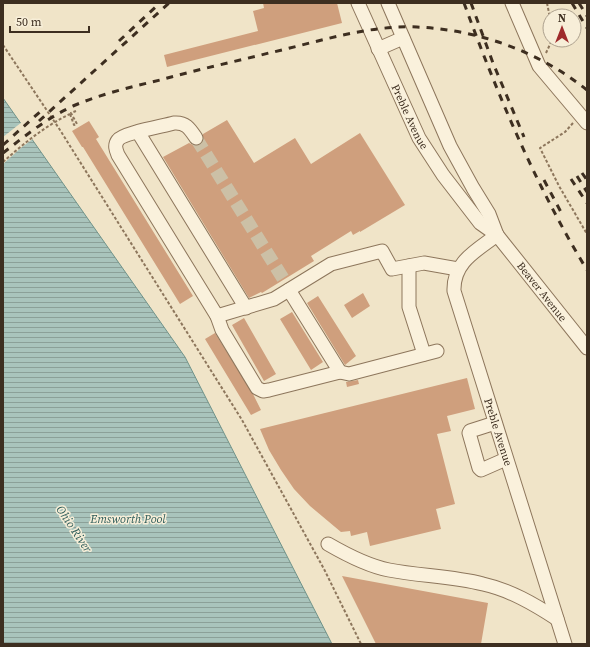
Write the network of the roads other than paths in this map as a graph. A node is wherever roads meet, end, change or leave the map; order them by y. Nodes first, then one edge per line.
1 (358, 3) edge
2 (388, 3) edge
3 (512, 3) edge
4 (403, 38) junction
5 (378, 49) junction
6 (587, 123) edge
7 (138, 132) junction
8 (196, 138) tunnel mouth
9 (497, 235) junction
10 (409, 266) junction
11 (458, 269) junction
12 (288, 286) junction
13 (246, 308) junction
14 (217, 316) junction
15 (587, 348) edge
16 (438, 351) dead end
17 (424, 354) junction
18 (340, 372) junction
19 (494, 422) junction
20 (506, 459) junction
21 (328, 544) dead end
22 (557, 619) junction
23 (565, 644) edge

1 - 5 street, Preble Avenue
2 - 4 street, Preble Avenue
3 - 6 street
4 - 5 street
4 - 9 street, Preble Avenue
5 - 9 street, Preble Avenue
7 - 8 street
7 - 13 street
7 - 14 street
9 - 11 street, Preble Avenue
9 - 15 street, Beaver Avenue
10 - 11 street
10 - 12 street
10 - 17 street
11 - 19 street, Preble Avenue
12 - 13 street
12 - 18 street
13 - 14 street
14 - 18 street
16 - 17 street
17 - 18 street
19 - 20 street, Preble Avenue
19 - 20 street
20 - 22 street, Preble Avenue
21 - 22 street
22 - 23 street, Preble Avenue

